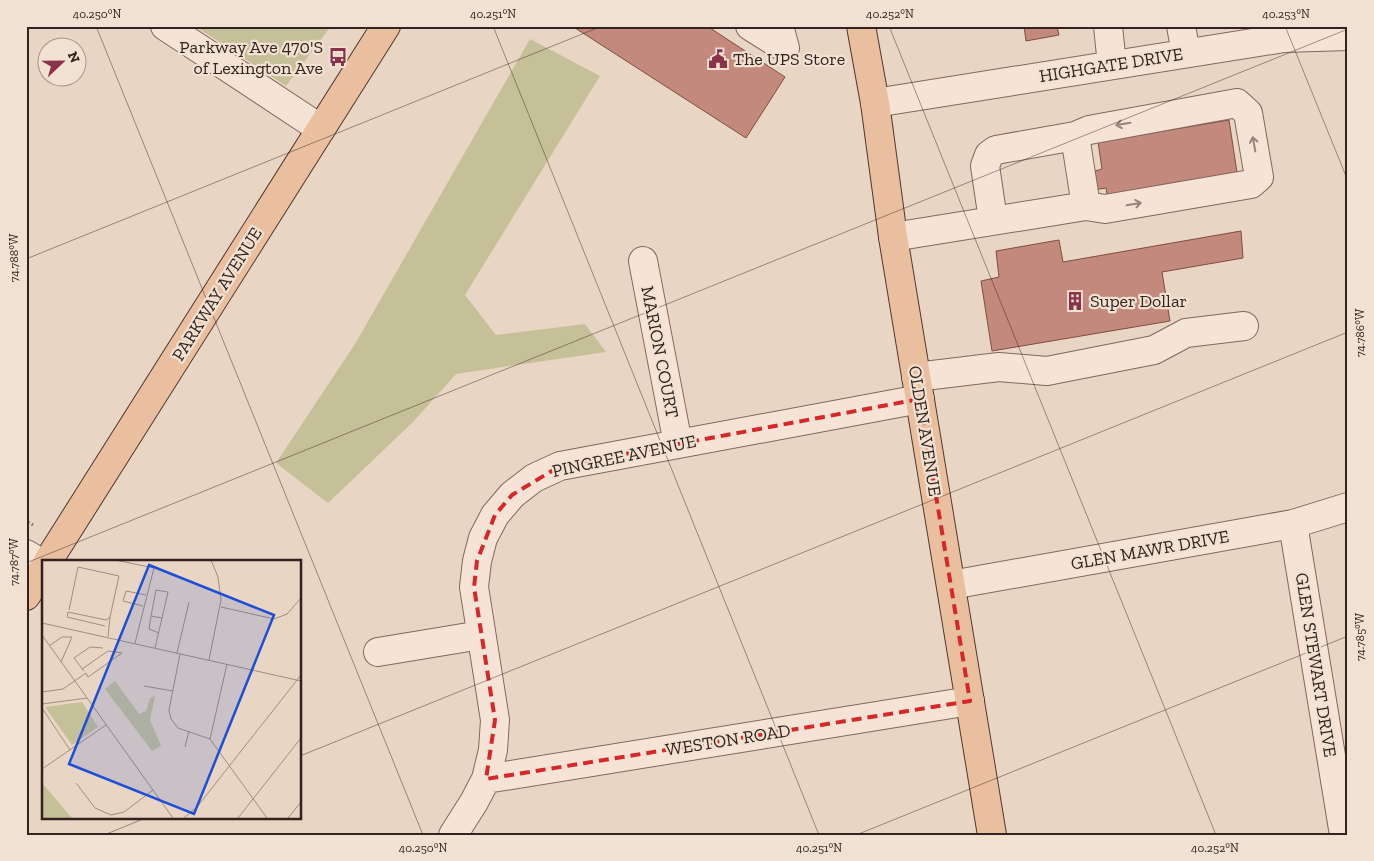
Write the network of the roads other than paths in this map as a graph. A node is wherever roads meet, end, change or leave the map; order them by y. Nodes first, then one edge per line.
1 (165, 26) edge
2 (386, 26) edge
3 (750, 26) edge
4 (779, 26) edge
5 (861, 26) edge
6 (1108, 26) edge
7 (1181, 26) edge
8 (1348, 36) edge
9 (1186, 53) junction
10 (1112, 65) junction
11 (875, 103) junction
12 (321, 128) junction
13 (1075, 136) junction
14 (1086, 206) junction
15 (993, 220) junction
16 (893, 237) junction
17 (643, 261) dead end
18 (1244, 326) dead end
19 (918, 388) junction
20 (678, 444) junction
21 (1348, 507) edge
22 (1293, 524) junction
23 (26, 554) edge
24 (49, 560) edge
25 (42, 566) edge
26 (42, 570) edge
27 (951, 585) junction
28 (26, 596) edge
29 (481, 635) junction
30 (378, 652) dead end
31 (970, 701) junction
32 (486, 779) junction
33 (453, 835) edge
34 (992, 835) edge
35 (1344, 835) edge

1 - 12 street
2 - 12 main road, PARKWAY AVENUE
3 - 4 street
5 - 11 main road, OLDEN AVENUE
6 - 10 street
7 - 9 street
8 - 9 street, HIGHGATE DRIVE
9 - 10 street, HIGHGATE DRIVE
10 - 11 street, HIGHGATE DRIVE
11 - 16 main road, OLDEN AVENUE
12 - 24 main road, PARKWAY AVENUE
13 - 14 street
14 -> 13 street
13 - 15 street
14 - 15 street
15 - 16 street
16 - 19 main road, OLDEN AVENUE
17 - 20 street, MARION COURT
18 - 19 street, PINGREE AVENUE
19 - 20 street, PINGREE AVENUE
19 - 27 main road, OLDEN AVENUE
20 - 29 street, PINGREE AVENUE
21 - 22 street, GLEN MAWR DRIVE
22 - 27 street, GLEN MAWR DRIVE
22 - 35 street, GLEN STEWART DRIVE
23 - 25 street
26 - 28 main road
27 - 31 main road, OLDEN AVENUE
29 - 30 street
29 - 32 street, PINGREE AVENUE
31 - 32 street, WESTON ROAD
31 - 34 main road, OLDEN AVENUE
32 - 33 street, PINGREE AVENUE

